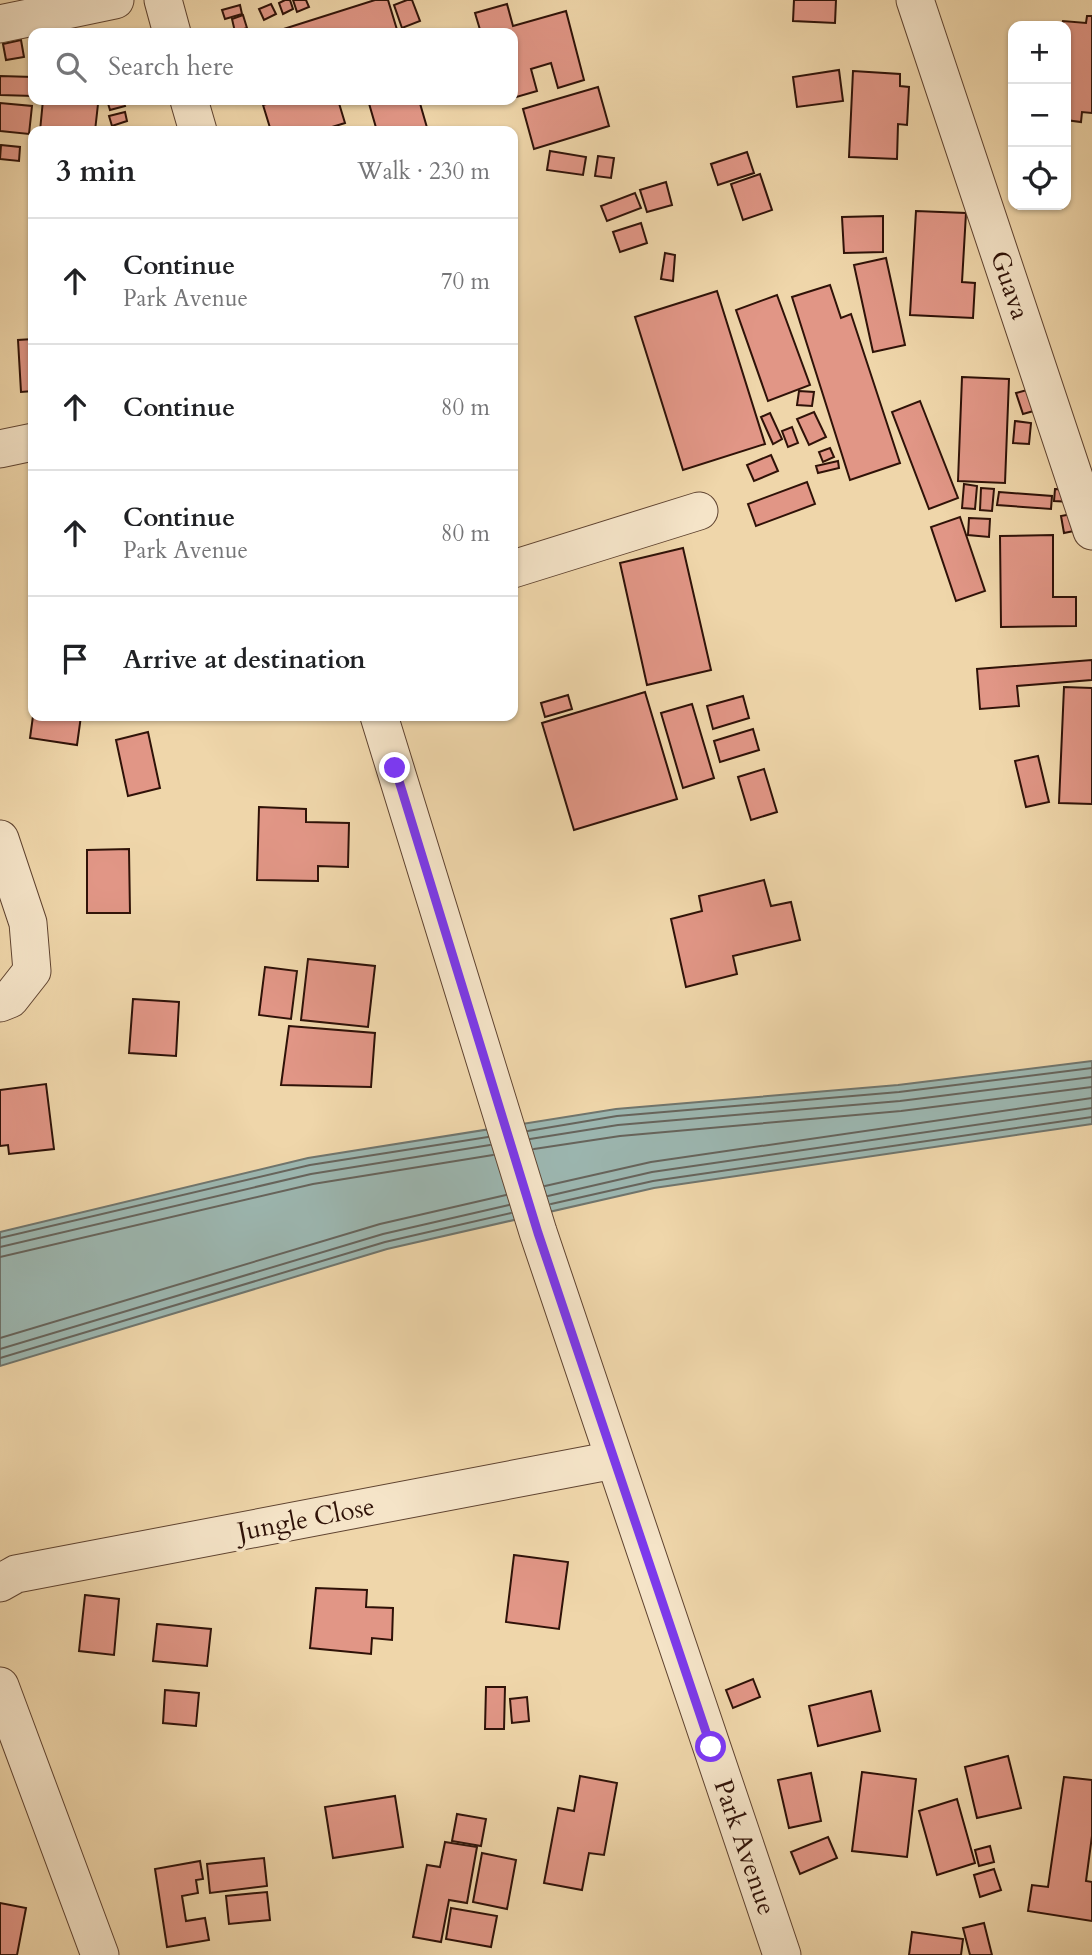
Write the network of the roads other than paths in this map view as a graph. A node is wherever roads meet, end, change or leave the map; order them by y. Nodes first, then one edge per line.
1 (115, 0) edge
2 (163, 0) edge
3 (915, 0) edge
4 (0, 24) edge
5 (171, 28) edge
6 (190, 105) edge
7 (197, 126) edge
8 (28, 443) edge
9 (0, 449) edge
10 (699, 511) dead end
11 (1092, 531) edge
12 (518, 567) edge
13 (381, 721) edge
14 (0, 839) edge
15 (0, 1003) edge
16 (614, 1460) junction
17 (0, 1583) edge
18 (0, 1686) edge
19 (100, 1955) edge
20 (782, 1955) edge

1 - 4 street
2 - 5 street
3 - 11 street, Guava
6 - 7 street
8 - 9 street
10 - 12 street
13 - 16 street, Park Avenue
14 - 15 street
16 - 17 street, Jungle Close
16 - 20 street, Park Avenue
18 - 19 street

